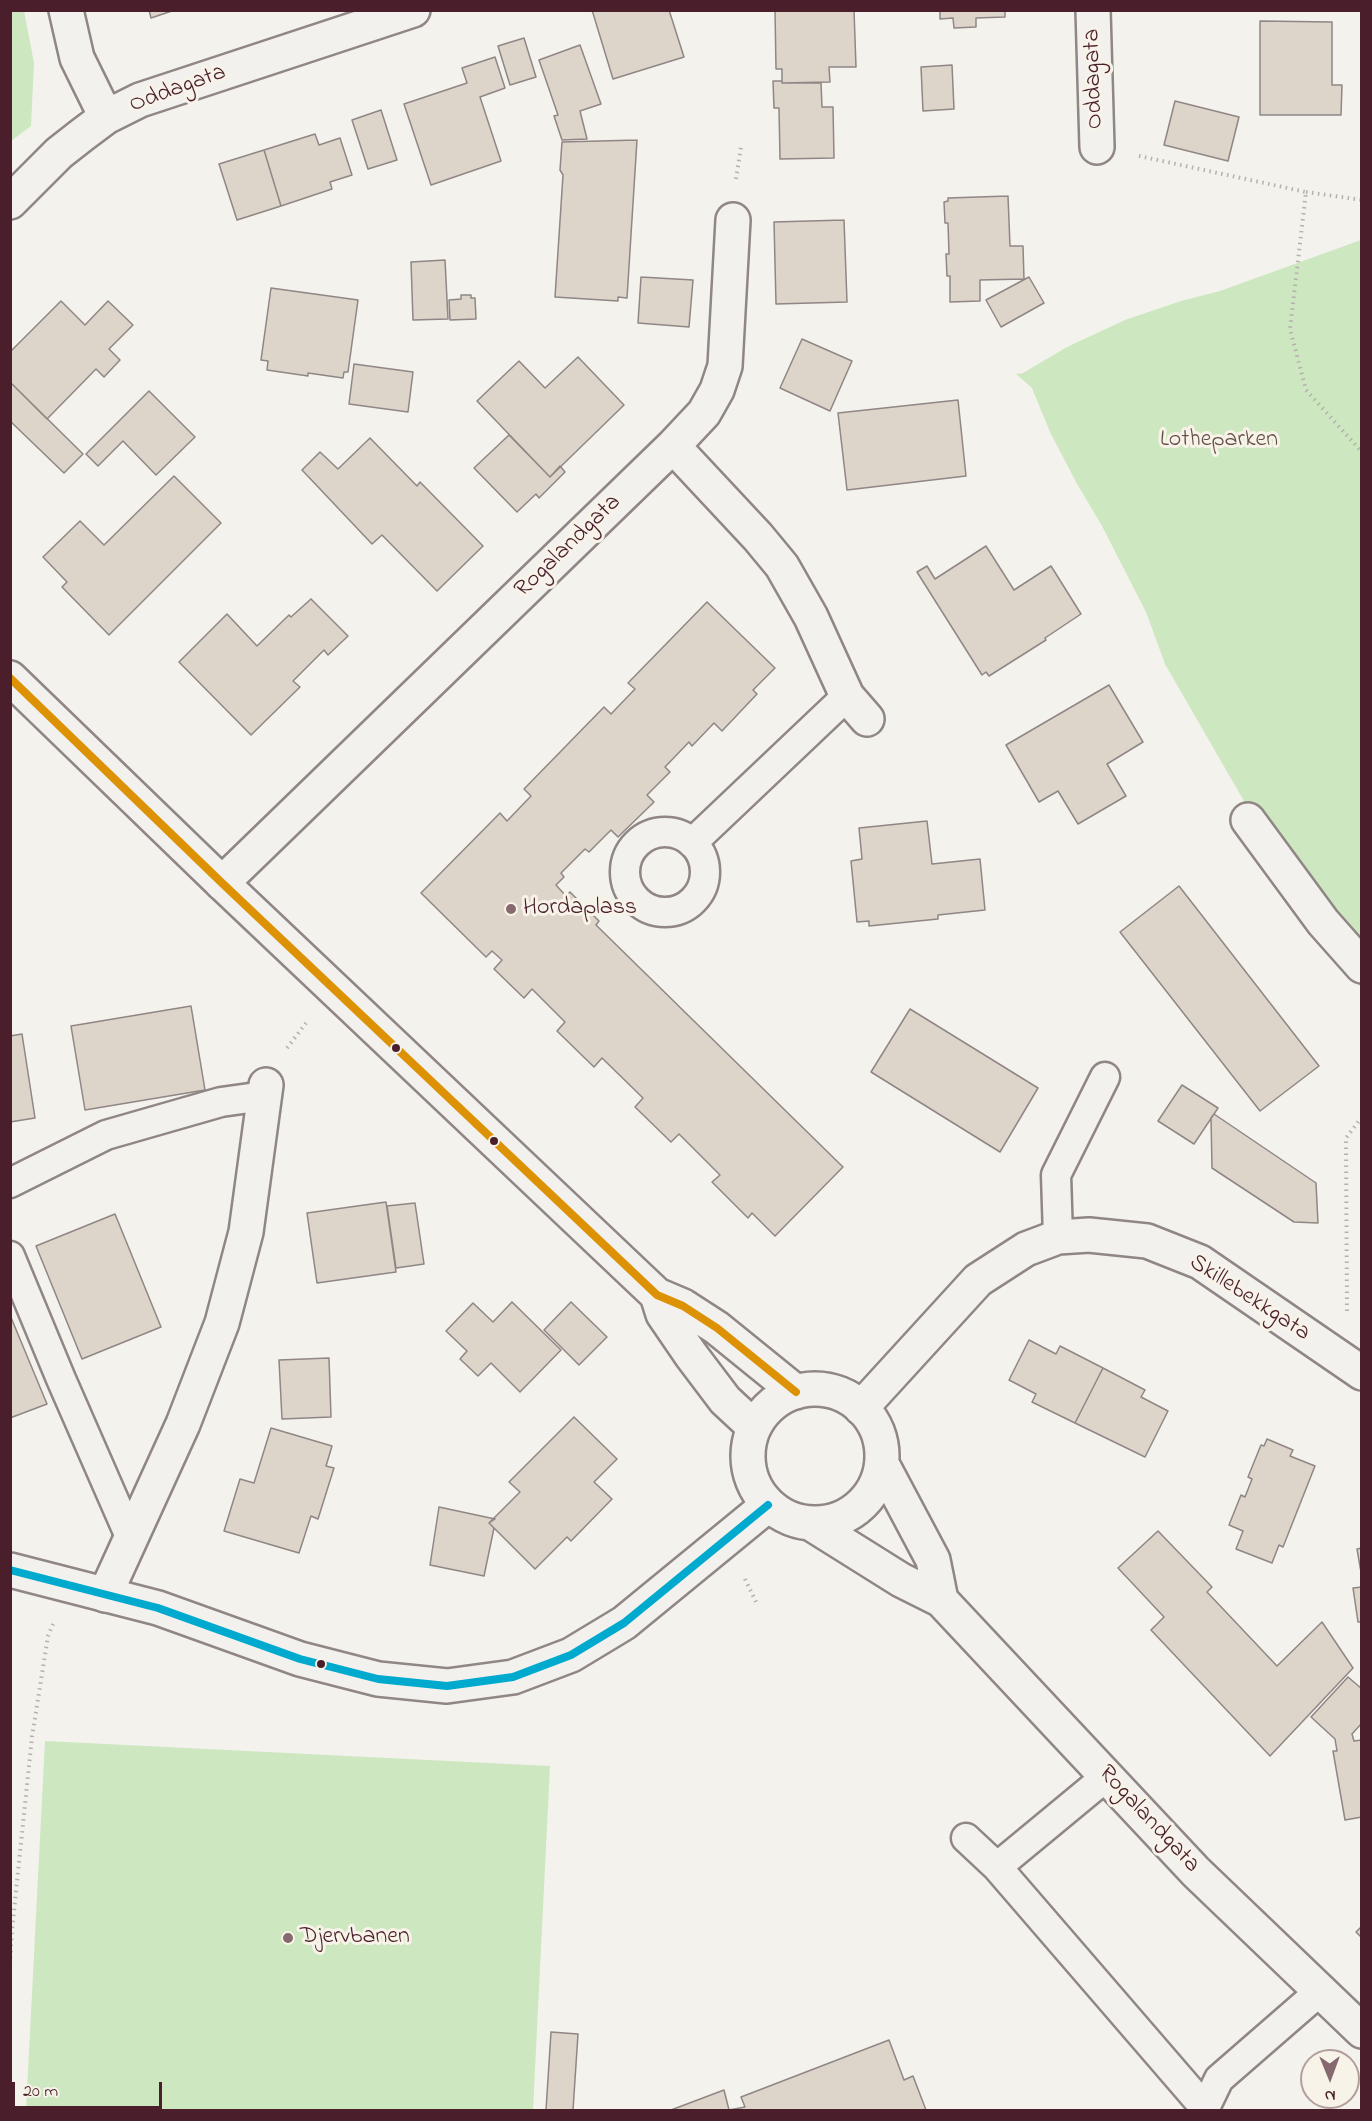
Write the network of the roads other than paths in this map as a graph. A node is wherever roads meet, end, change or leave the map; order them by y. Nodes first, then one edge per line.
1 (66, 10) edge
2 (413, 10) edge
3 (1093, 10) edge
4 (369, 17) edge
5 (106, 117) junction
6 (1097, 147) road end
7 (10, 202) edge
8 (733, 220) dead end
9 (673, 446) junction
10 (10, 678) edge
11 (857, 708) joint
12 (1248, 820) dead end
13 (692, 843) dead end
14 (222, 883) junction
15 (1362, 966) edge
16 (1105, 1077) dead end
17 (265, 1090) joint
18 (10, 1183) edge
19 (1058, 1237) junction
20 (10, 1256) edge
21 (657, 1295) junction
22 (1362, 1373) edge
23 (796, 1392) junction
24 (861, 1408) junction
25 (754, 1427) junction
26 (882, 1464) junction
27 (768, 1505) junction
28 (810, 1523) junction
29 (131, 1539) junction
30 (10, 1570) edge
31 (105, 1595) junction
32 (941, 1600) junction
33 (1107, 1776) junction
34 (966, 1838) dead end
35 (997, 1867) junction
36 (1319, 1992) junction
37 (1362, 2031) edge
38 (1205, 2109) edge

1 - 5 street
2 - 4 street, Oddagata
3 - 6 street, Oddagata
4 - 5 street, Oddagata
5 - 7 street, Oddagata
8 - 9 street, Rogalandgata
9 - 11 street
9 - 14 street, Rogalandgata
10 - 14 street
11 - 13 lane
12 - 15 street
14 - 21 street
16 - 19 lane
17 - 18 lane
17 - 29 street
19 - 22 street, Skillebekkgata
19 - 24 street, Skillebekkgata
20 - 29 lane
21 - 23 street
21 - 25 street
23 - 24 street
23 - 25 street
24 - 26 street
25 - 27 street
26 - 28 street
26 - 32 street
27 - 28 street
27 - 31 street
28 - 32 street, Rogalandgata
29 - 31 street
30 - 31 street
32 - 33 street, Rogalandgata
33 - 35 lane
33 - 36 street, Rogalandgata
34 - 35 lane
35 - 38 lane
36 - 37 street, Rogalandgata
36 - 38 lane

